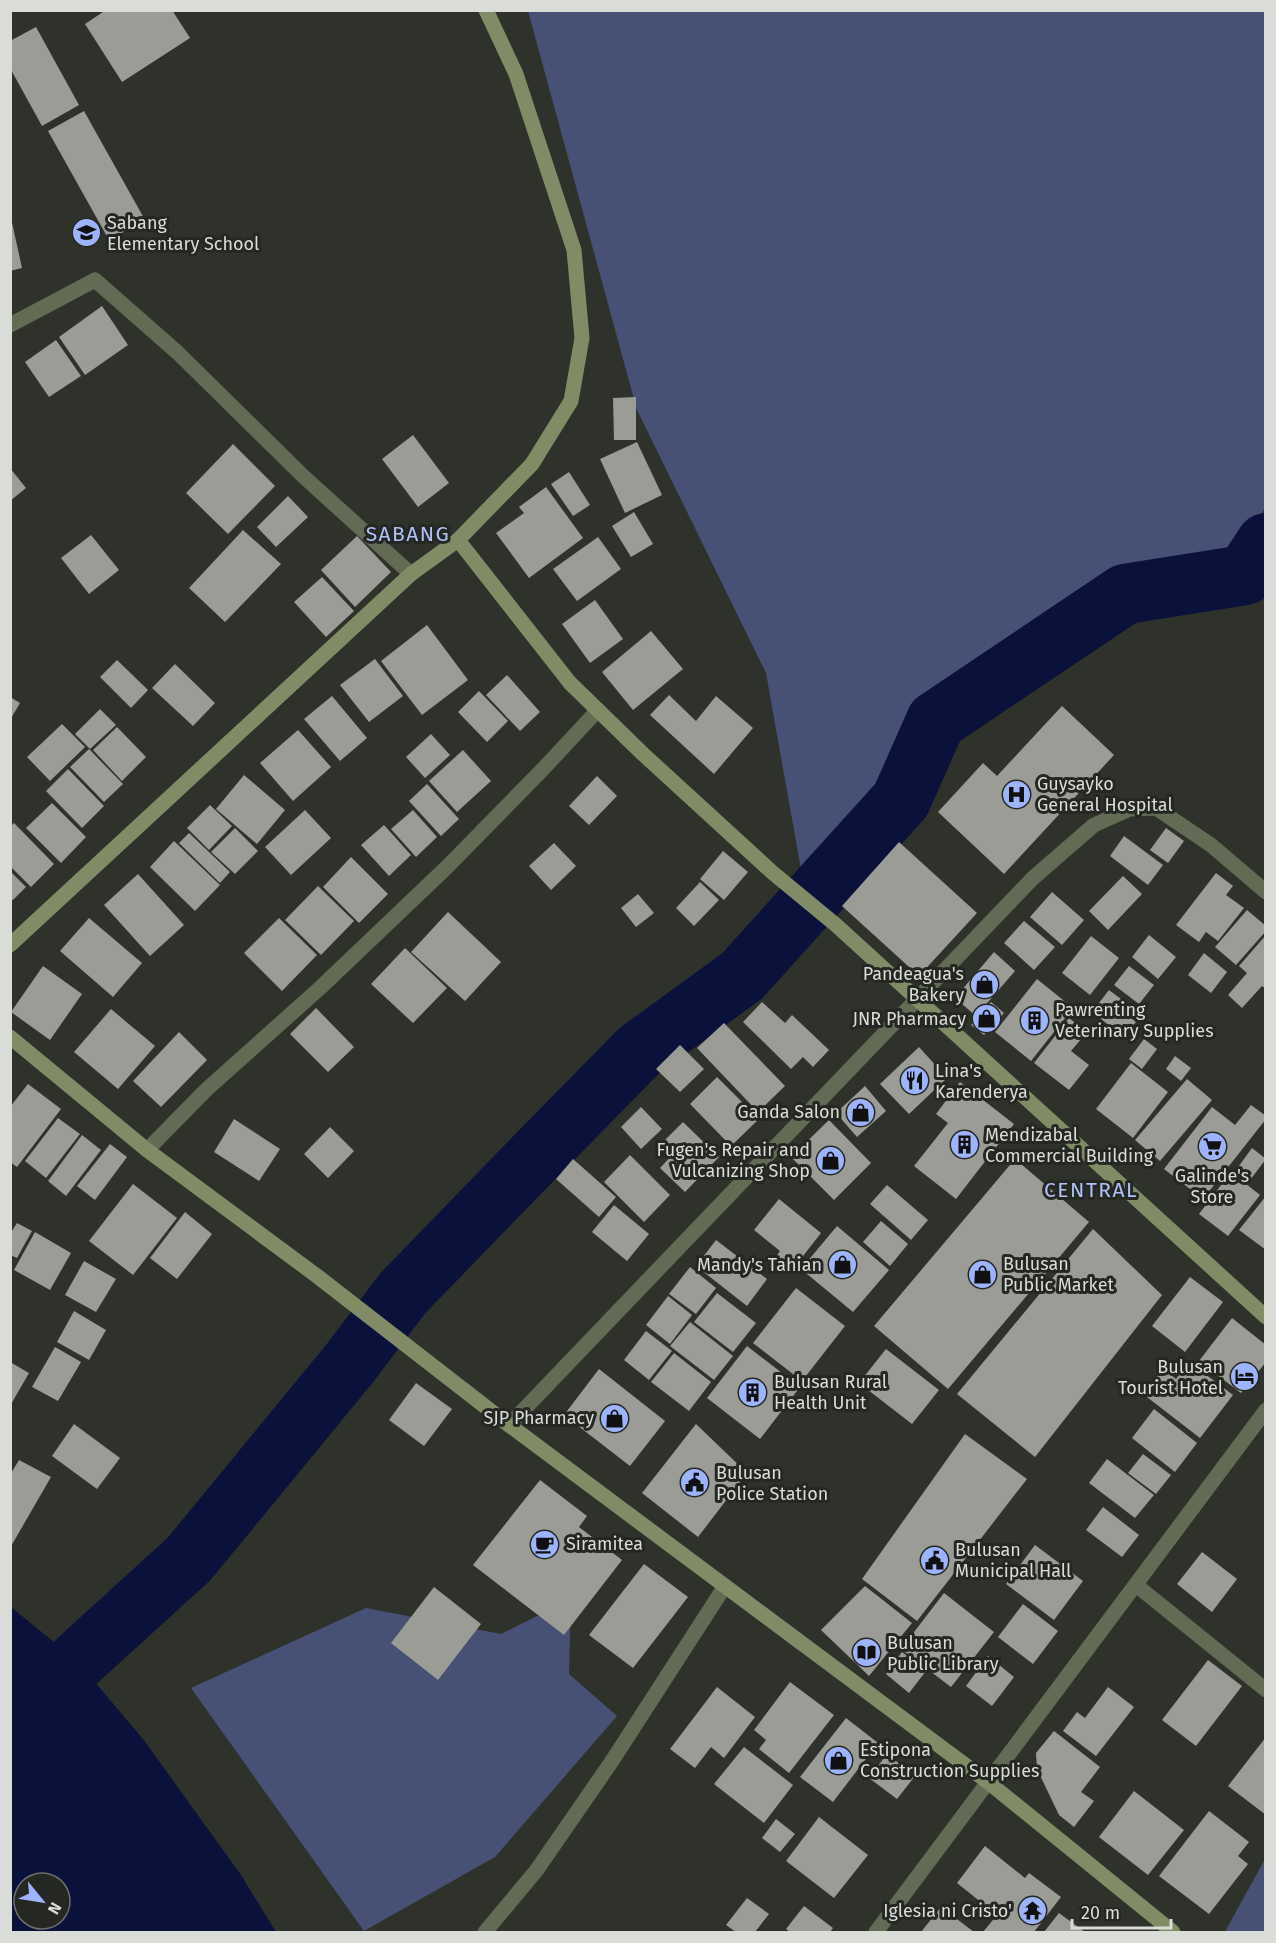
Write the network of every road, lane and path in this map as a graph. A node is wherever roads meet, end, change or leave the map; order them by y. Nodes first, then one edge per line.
1 (486, 10) edge
2 (10, 326) edge
3 (458, 540) junction
4 (411, 574) junction
5 (598, 710) junction
6 (1266, 892) edge
7 (10, 945) edge
8 (916, 1000) junction
9 (10, 1037) edge
10 (147, 1150) junction
11 (1266, 1317) edge
12 (1266, 1410) edge
13 (509, 1425) junction
14 (1136, 1585) junction
15 (725, 1586) junction
16 (1266, 1690) edge
17 (988, 1782) junction
18 (485, 1932) edge
19 (876, 1932) edge
20 (1173, 1932) edge

1 - 3 main road
2 - 4 street
3 - 4 main road
3 - 5 main road
4 - 7 main road
5 - 8 main road
5 - 10 street
6 - 8 street
8 - 11 main road
8 - 13 street
9 - 10 main road
10 - 13 main road
12 - 14 street
13 - 15 main road
14 - 16 street
14 - 17 street
15 - 17 main road
15 - 18 street
17 - 19 street
17 - 20 main road

